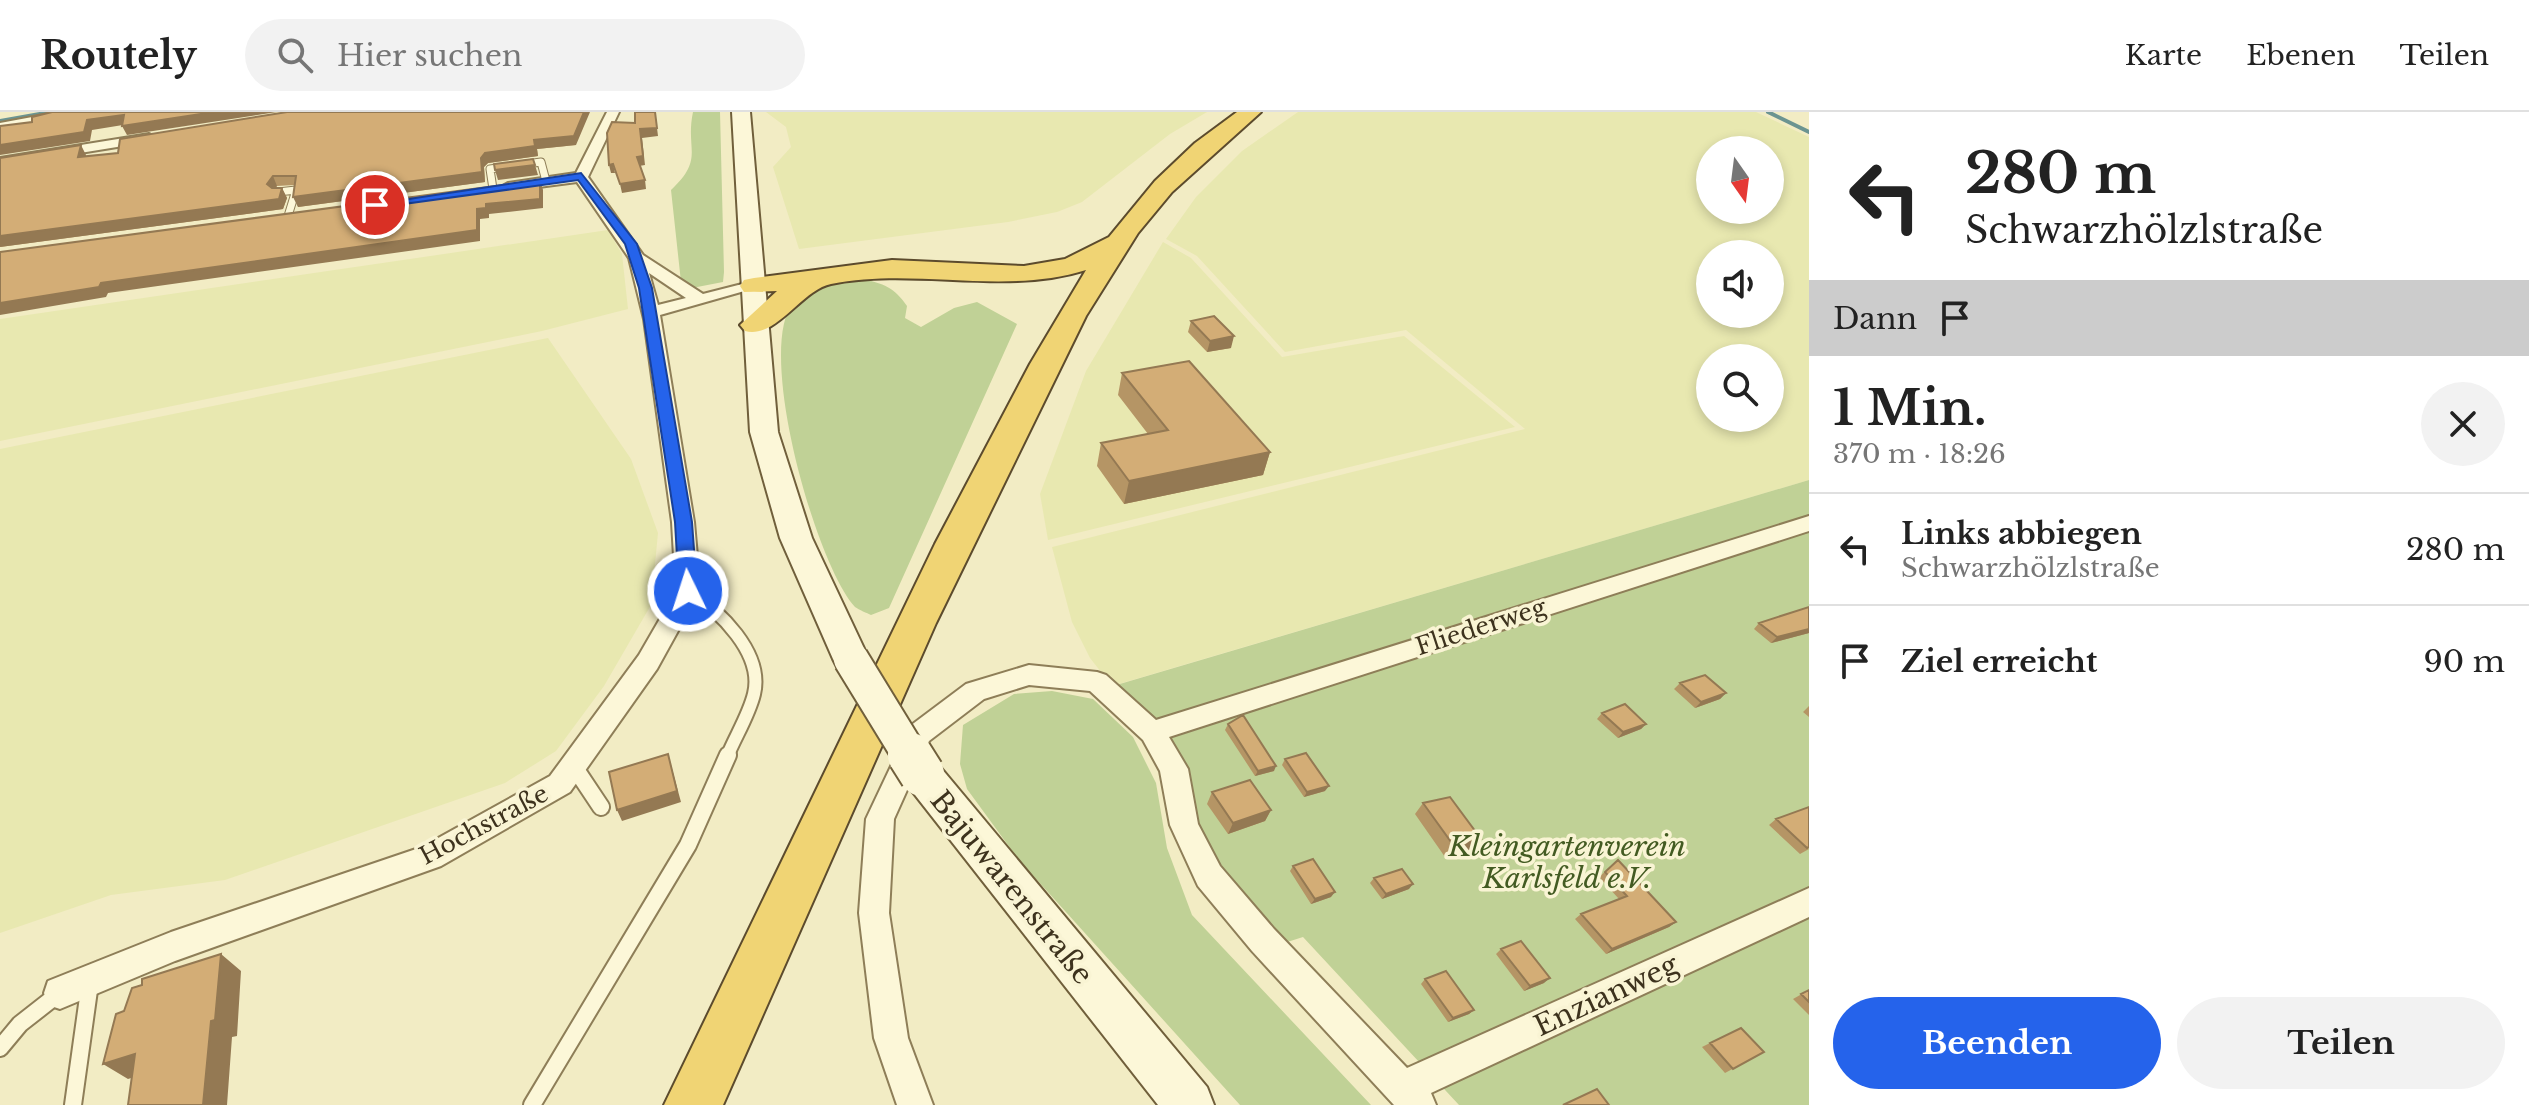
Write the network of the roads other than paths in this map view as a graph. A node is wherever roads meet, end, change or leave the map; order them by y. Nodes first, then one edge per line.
1 (21, 112) edge
2 (80, 112) edge
3 (613, 112) edge
4 (741, 112) edge
5 (1250, 112) edge
6 (0, 116) edge
7 (0, 127) edge
8 (164, 136) edge
9 (0, 162) edge
10 (581, 177) junction
11 (485, 190) edge
12 (278, 192) edge
13 (287, 216) edge
14 (1114, 244) junction
15 (637, 258) junction
16 (986, 272) junction
17 (826, 277) junction
18 (754, 286) junction
19 (698, 298) junction
20 (650, 312) junction
21 (755, 325) junction
22 (1067, 325) junction
23 (1809, 523) edge
24 (688, 591) junction
25 (1152, 732) junction
26 (573, 765) junction
27 (601, 807) dead end
28 (1809, 902) edge
29 (90, 980) junction
30 (60, 993) joint
31 (0, 1048) edge
32 (1410, 1096) edge
33 (73, 1105) edge
34 (532, 1105) edge
35 (693, 1105) edge
36 (915, 1105) edge
37 (1189, 1105) edge

1 - 6 street
2 - 7 street
3 - 10 street
4 - 18 main road, Bajuwarenstraße
5 - 14 highway
8 - 9 street
10 - 11 street
10 - 15 street
12 - 13 lane
14 - 16 highway
14 - 22 highway
15 - 19 street
15 - 20 street
16 - 17 highway
16 - 22 highway
17 - 18 highway
17 - 21 highway
18 - 19 street
18 - 21 main road, Bajuwarenstraße
19 - 20 street
20 - 24 street
21 - 37 main road, Bajuwarenstraße, bridge
22 - 35 highway
23 - 25 street, Fliederweg
24 - 26 street, Hochstraße
24 - 34 lane
25 - 32 street
25 - 36 street
26 - 27 lane
26 - 29 street, Hochstraße
28 - 32 street, Enzianweg
29 - 30 street, Hochstraße
29 - 33 lane
30 - 31 lane

